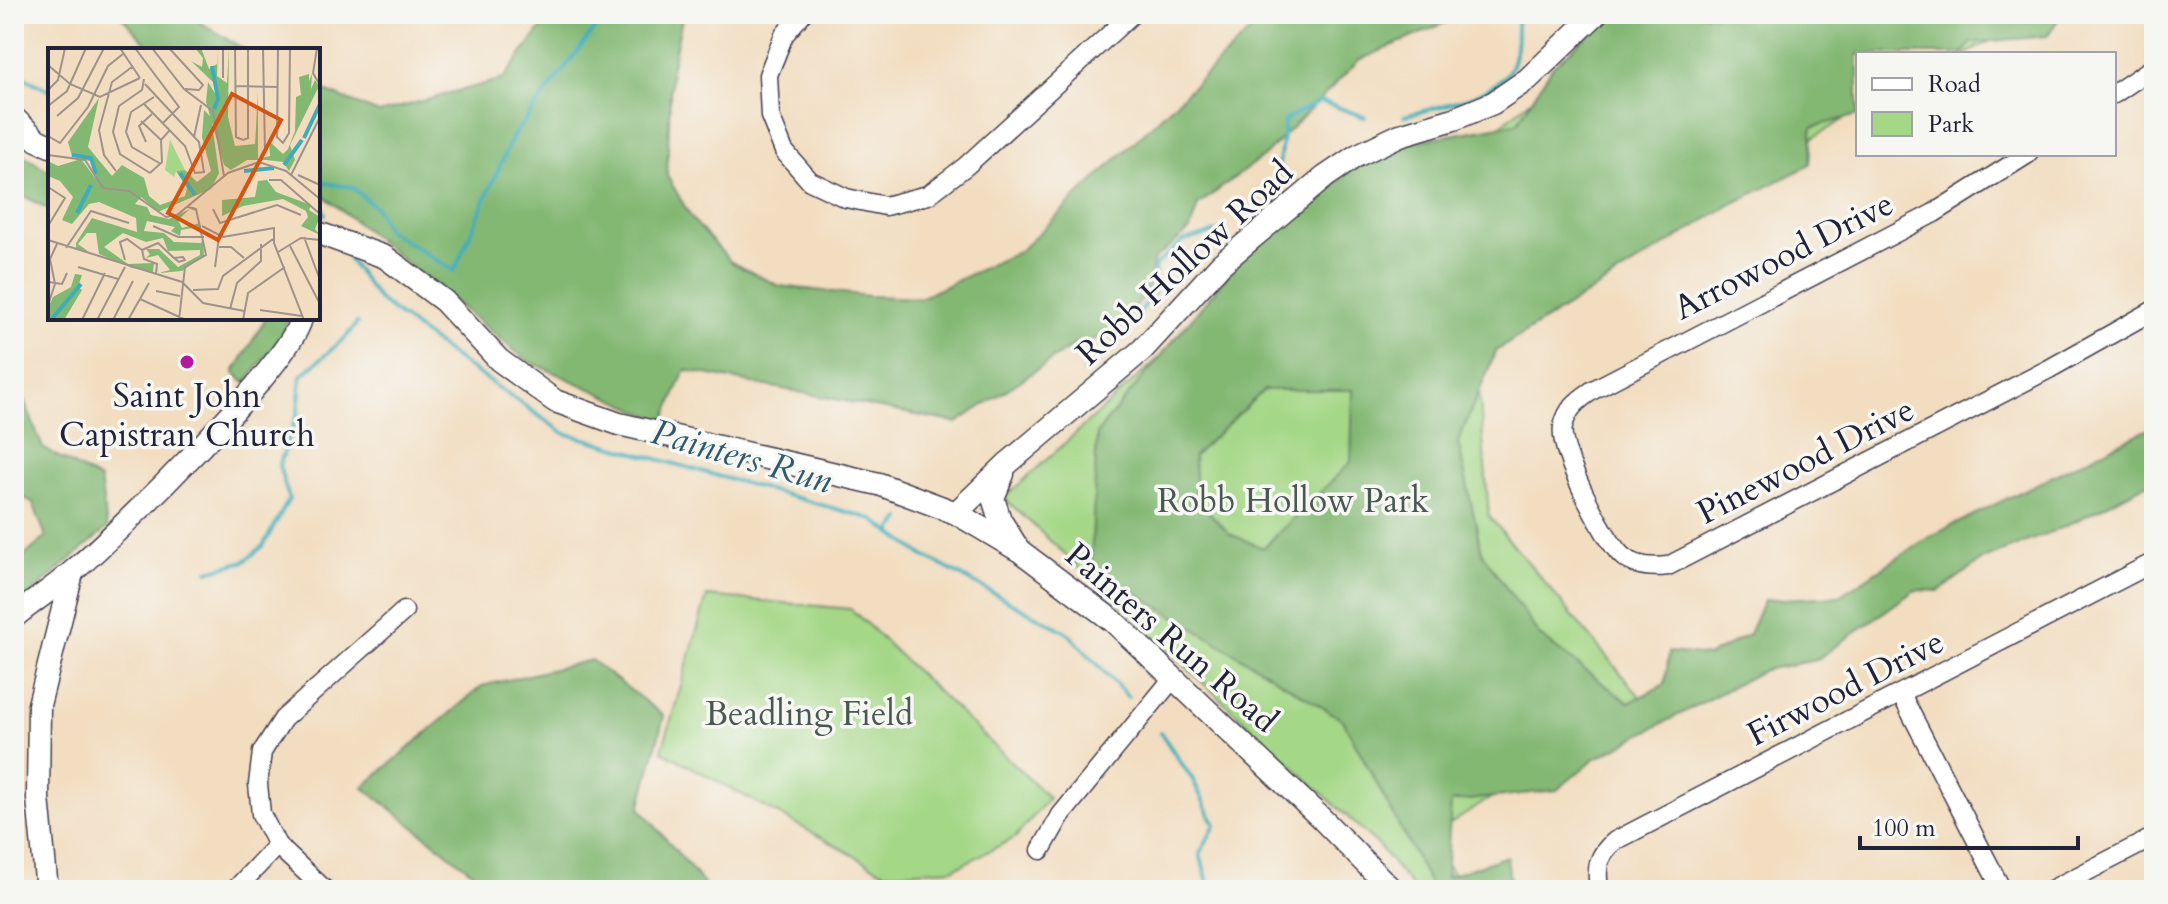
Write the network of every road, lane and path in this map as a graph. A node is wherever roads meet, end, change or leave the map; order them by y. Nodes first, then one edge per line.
1 (802, 14) edge
2 (1132, 14) edge
3 (1596, 14) edge
4 (2154, 67) edge
5 (2116, 93) edge
6 (14, 118) edge
7 (48, 145) edge
8 (2025, 156) edge
9 (320, 234) edge
10 (2154, 310) edge
11 (301, 320) edge
12 (1567, 413) joint
13 (1007, 464) junction
14 (956, 513) junction
15 (1020, 551) junction
16 (2154, 562) edge
17 (72, 573) junction
18 (404, 611) dead end
19 (14, 617) edge
20 (1174, 677) junction
21 (1901, 694) junction
22 (2154, 837) edge
23 (277, 845) junction
24 (1041, 850) dead end
25 (47, 890) edge
26 (235, 890) edge
27 (325, 890) edge
28 (1392, 890) edge
29 (1599, 890) edge
30 (2002, 890) edge
31 (2051, 890) edge

1 - 2 street
3 - 13 street, Robb Hollow Road
4 - 5 street
6 - 7 street
8 - 12 street, Arrowood Drive
9 - 14 street, Painters Run Road
10 - 12 street, Pinewood Drive
11 - 17 street
13 - 14 street, Robb Hollow Road
13 - 15 street
14 - 15 street, Painters Run Road
15 - 20 street, Painters Run Road
16 - 21 street, Firwood Drive
17 - 19 street
17 - 25 street
18 - 23 street
20 - 24 street
20 - 28 street, Painters Run Road
21 - 29 street, Firwood Drive
21 - 30 street
22 - 31 street
23 - 26 street
23 - 27 street

